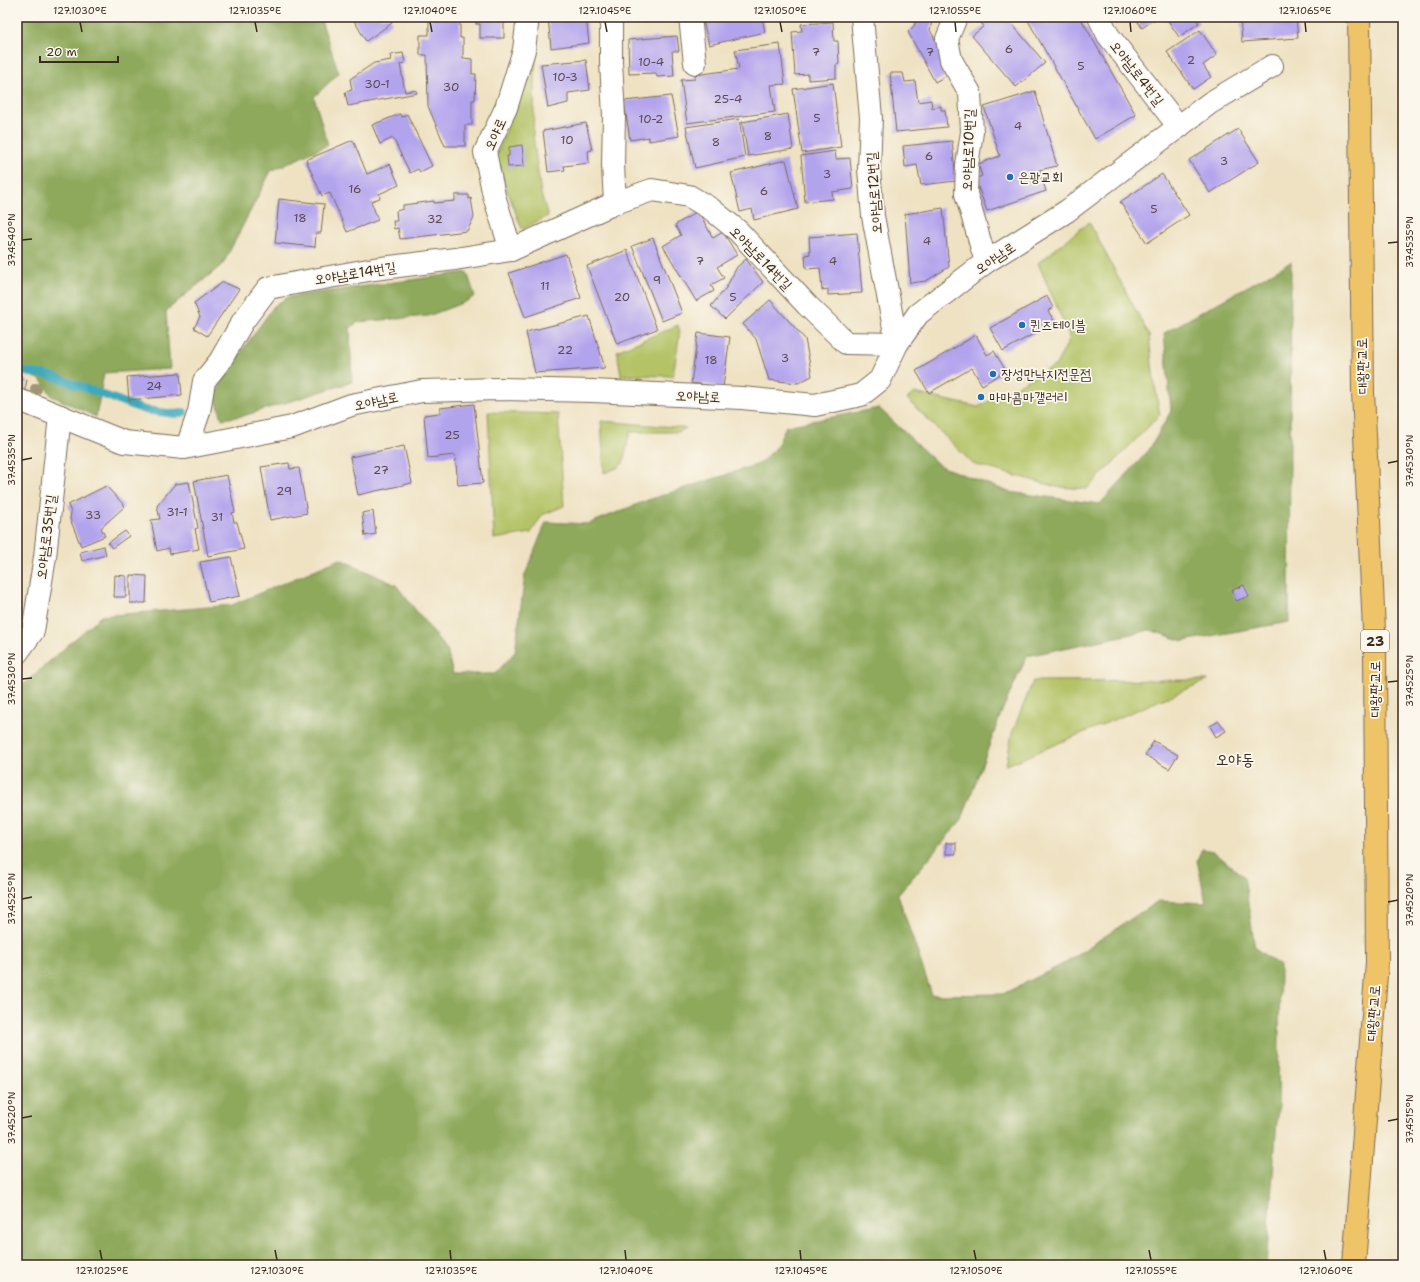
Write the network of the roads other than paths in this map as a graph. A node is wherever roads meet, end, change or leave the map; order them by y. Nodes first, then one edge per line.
1 (528, 17) edge
2 (610, 17) edge
3 (690, 17) edge
4 (862, 17) edge
5 (956, 17) edge
6 (1099, 17) edge
7 (1359, 17) edge
8 (696, 63) dead end
9 (1272, 66) dead end
10 (1179, 127) junction
11 (615, 203) junction
12 (511, 250) junction
13 (986, 262) junction
14 (897, 344) junction
15 (17, 400) edge
16 (60, 416) junction
17 (184, 448) junction
18 (17, 653) edge
19 (1354, 1265) edge

1 - 12 street, 오야로
2 - 11 street
3 - 8 street
4 - 14 street, 오야남로12번길
5 - 13 street, 오야남로10번길
6 - 10 street, 오야남로4번길
7 - 19 main road, 대왕판교로 / 23
9 - 10 street, 오야남로
10 - 13 street, 오야남로
11 - 12 street, 오야남로14번길
11 - 14 street, 오야남로14번길
12 - 17 street, 오야남로14번길
13 - 14 street, 오야남로
14 - 17 street, 오야남로
15 - 16 street, 오야남로
16 - 17 street, 오야남로
16 - 18 street, 오야남로35번길

